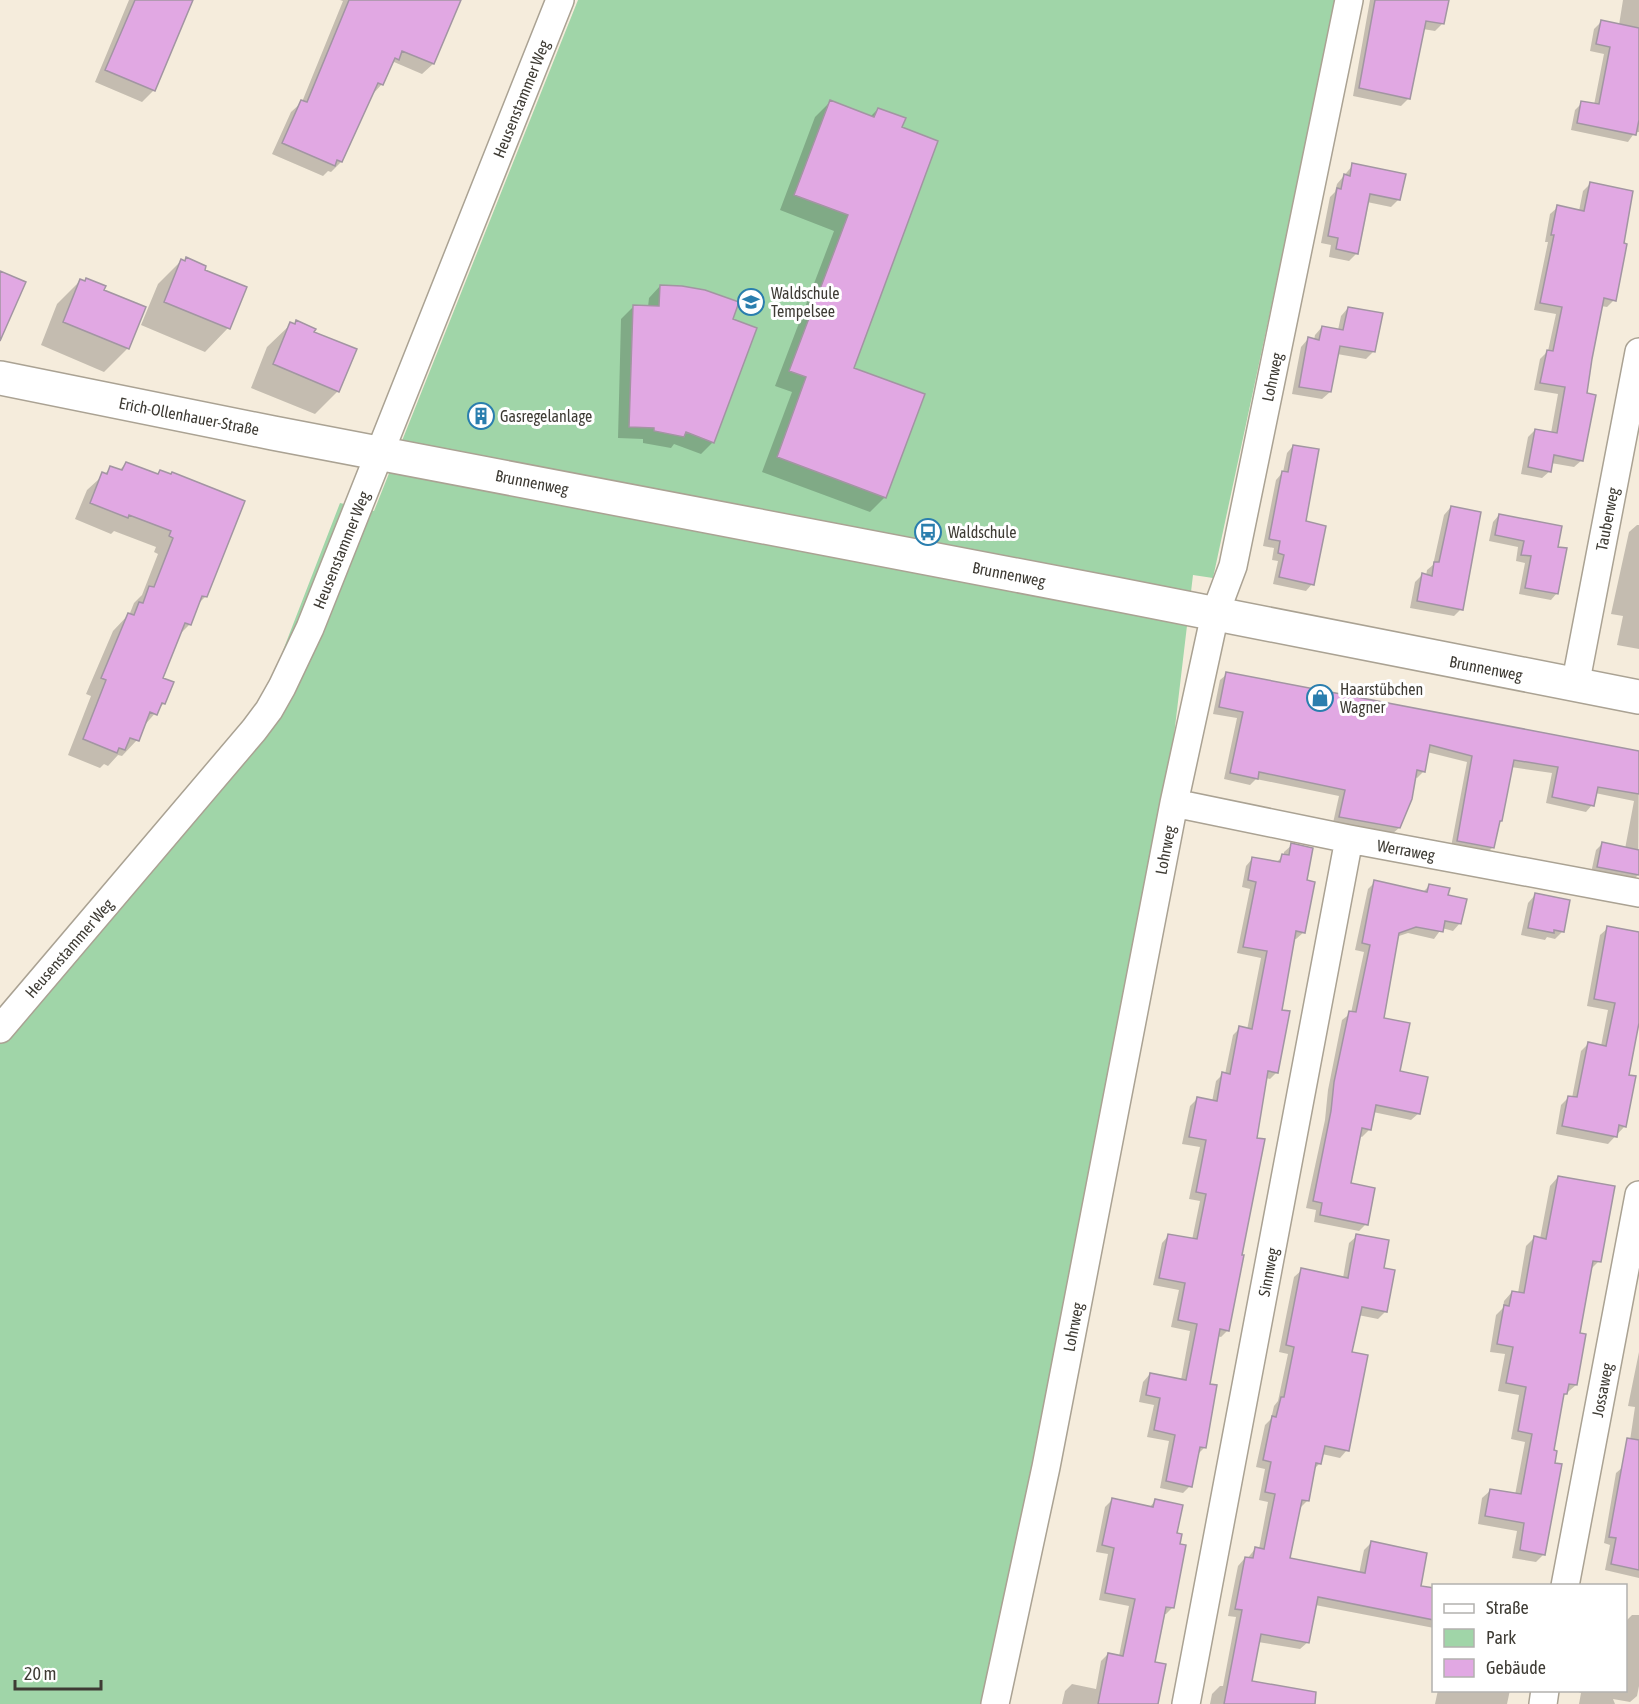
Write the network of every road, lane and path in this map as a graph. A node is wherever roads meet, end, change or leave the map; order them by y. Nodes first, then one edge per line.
1 (560, 0) edge
2 (1349, 0) edge
3 (1639, 352) edge
4 (0, 378) edge
5 (379, 454) junction
6 (1215, 614) junction
7 (1575, 686) junction
8 (1639, 698) edge
9 (1174, 803) junction
10 (1349, 839) junction
11 (1639, 892) edge
12 (0, 1029) edge
13 (1639, 1195) edge
14 (1565, 1584) edge
15 (995, 1704) edge
16 (1186, 1704) edge

1 - 5 street, Heusenstammer Weg
2 - 6 street, Lohrweg
3 - 7 street, Tauberweg
4 - 5 street, Erich-Ollenhauer-Straße
5 - 6 street, Brunnenweg
5 - 12 street, Heusenstammer Weg
6 - 7 street, Brunnenweg
6 - 9 street, Lohrweg
7 - 8 street, Brunnenweg
9 - 10 street, Werraweg
9 - 15 street, Lohrweg
10 - 11 street, Werraweg
10 - 16 street, Sinnweg
13 - 14 street, Jossaweg

